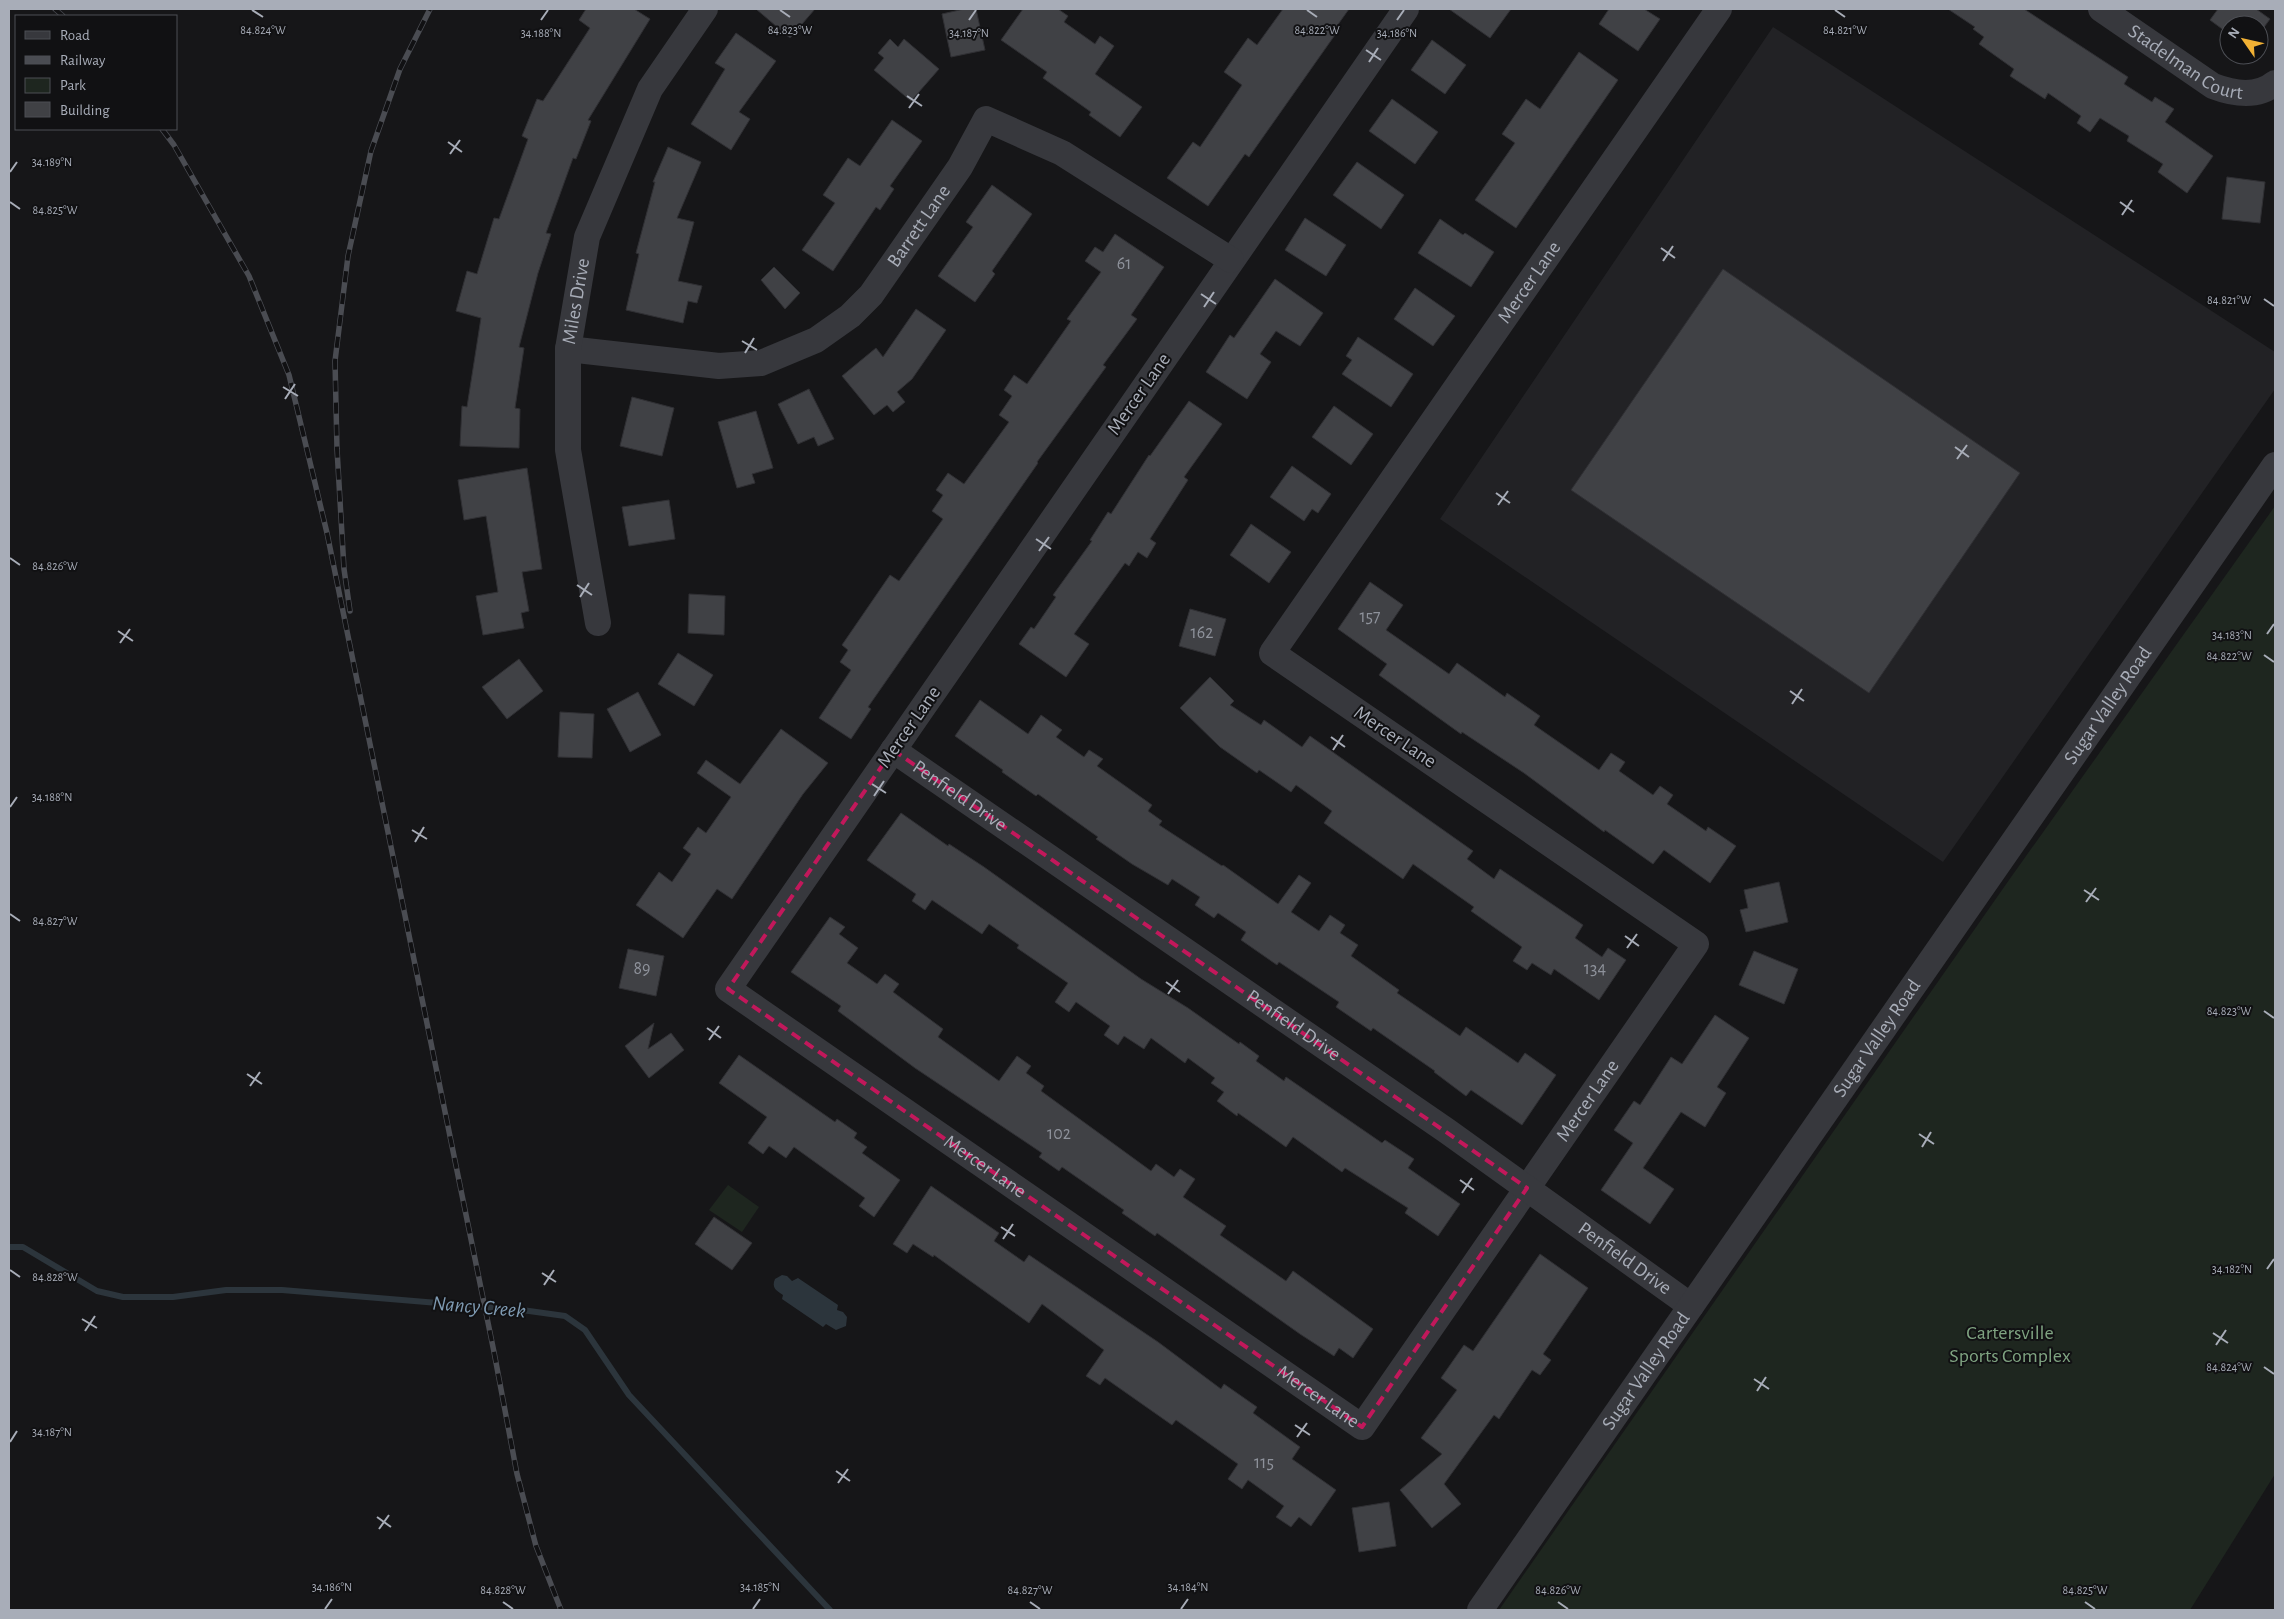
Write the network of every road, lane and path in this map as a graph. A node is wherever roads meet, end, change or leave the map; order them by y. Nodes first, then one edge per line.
1 (705, 9) edge
2 (1406, 9) edge
3 (1719, 9) edge
4 (2101, 9) edge
5 (2275, 83) edge
6 (1231, 260) junction
7 (568, 349) junction
8 (2275, 465) edge
9 (598, 623) dead end
10 (893, 750) junction
11 (1527, 1188) junction
12 (1692, 1306) junction
13 (1480, 1610) edge

1 - 7 street, Miles Drive
2 - 6 street, Mercer Lane
3 - 11 street, Mercer Lane
4 - 5 street, Stadelman Court
6 - 7 street, Barrett Lane
6 - 10 street, Mercer Lane
7 - 9 street, Miles Drive
8 - 12 street, Sugar Valley Road
10 - 11 street, Penfield Drive
10 - 11 street, Mercer Lane
11 - 12 street, Penfield Drive
12 - 13 street, Sugar Valley Road

